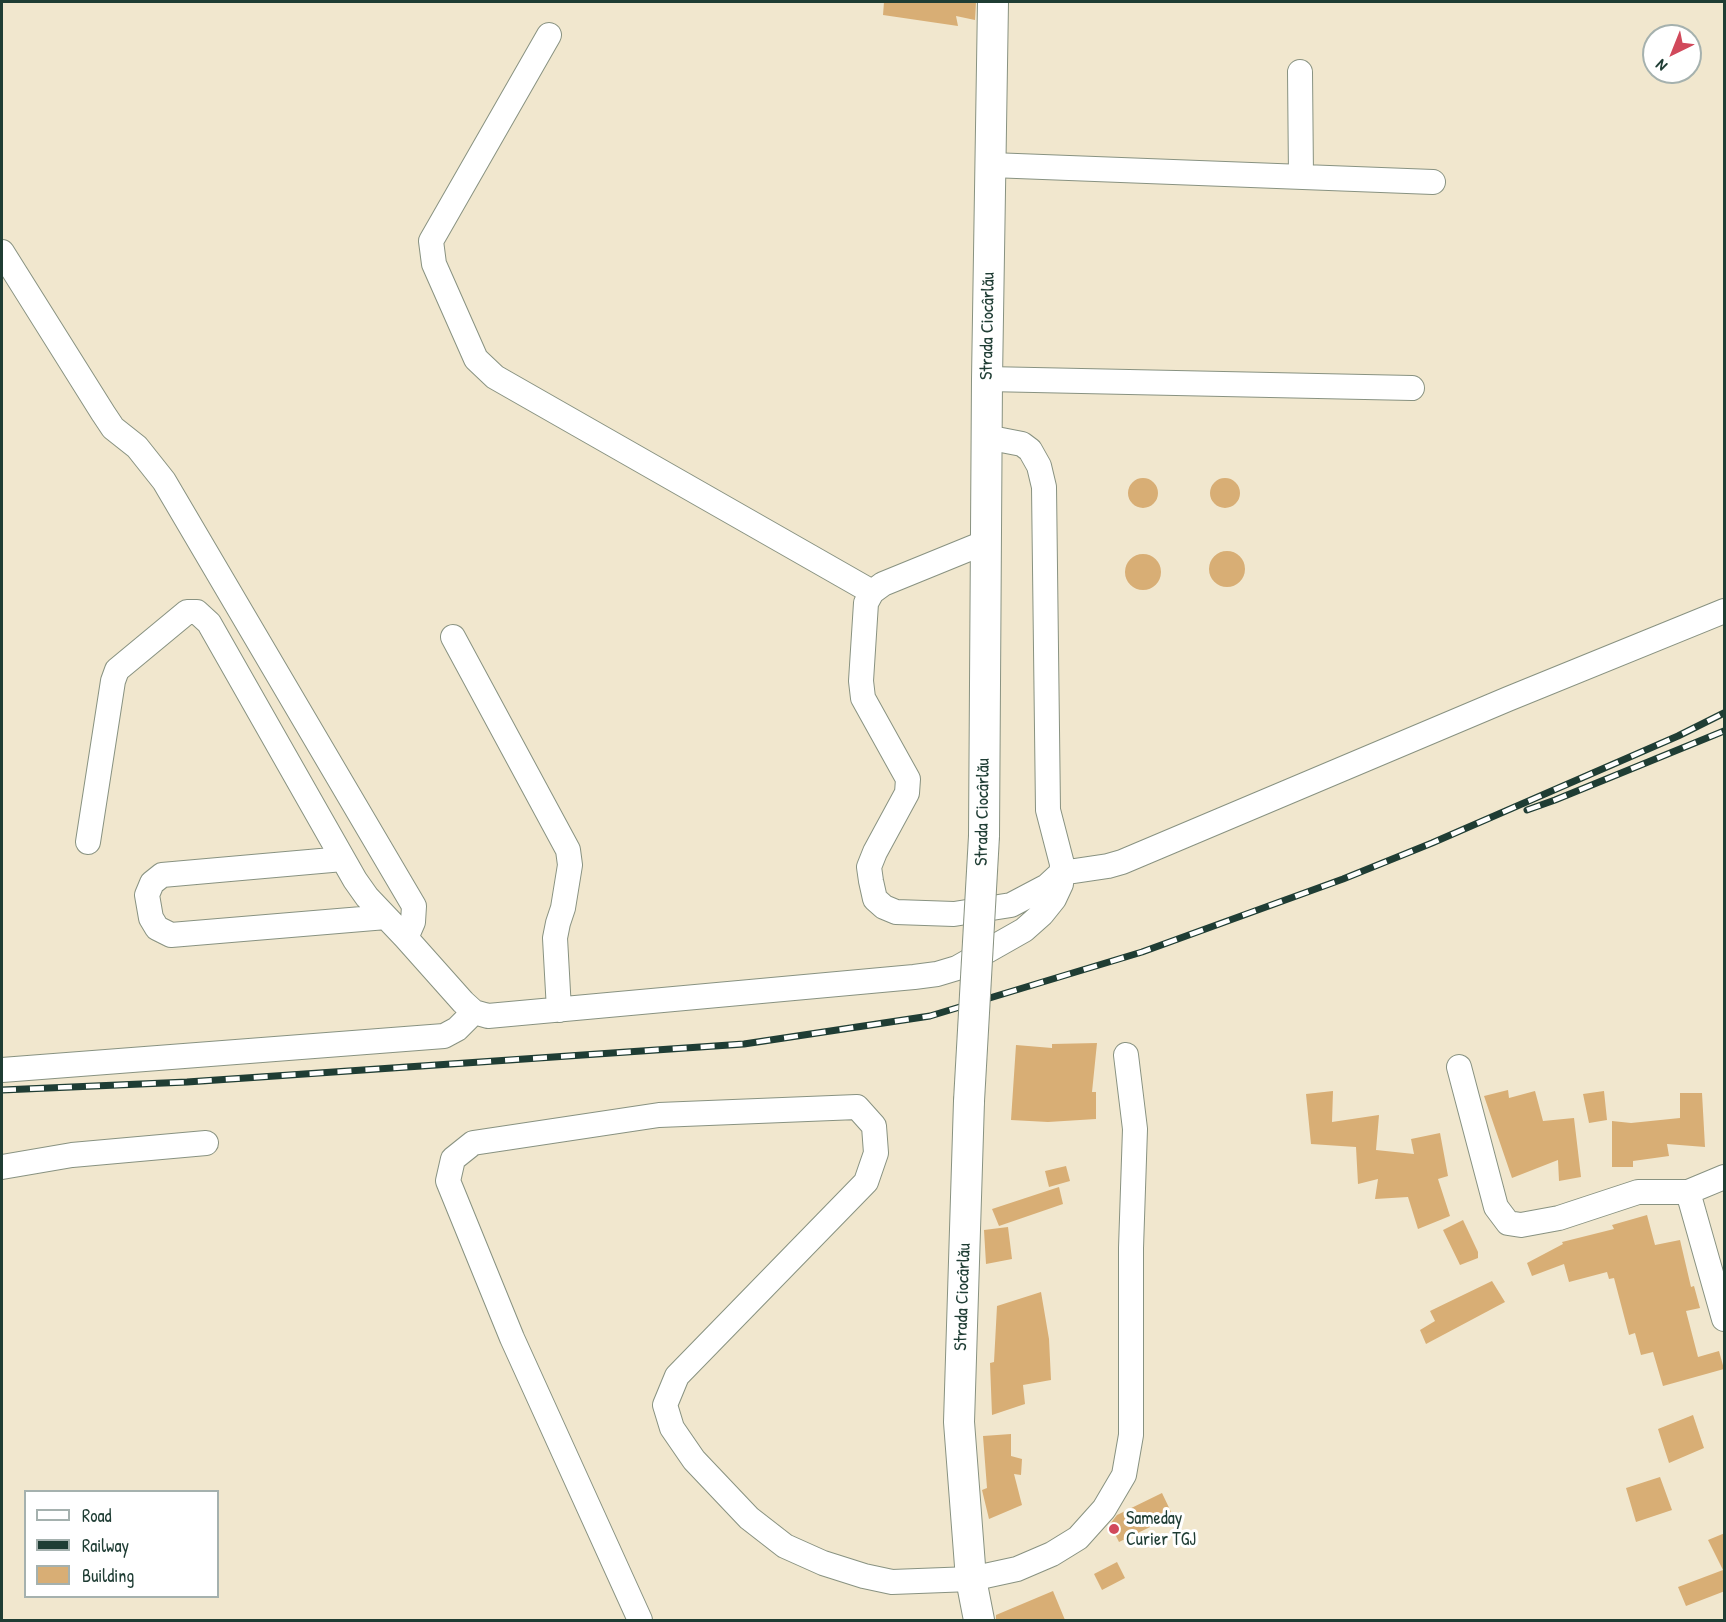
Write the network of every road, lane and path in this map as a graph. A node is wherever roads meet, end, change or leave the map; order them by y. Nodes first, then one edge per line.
1 (993, 2) edge
2 (549, 35) dead end
3 (1300, 72) dead end
4 (991, 165) junction
5 (1301, 177) junction
6 (1433, 182) dead end
7 (2, 252) edge
8 (987, 379) junction
9 (1412, 388) dead end
10 (986, 437) junction
11 (986, 542) junction
12 (872, 592) junction
13 (1725, 610) edge
14 (453, 637) dead end
15 (88, 842) dead end
16 (343, 860) junction
17 (1061, 873) junction
18 (386, 917) junction
19 (406, 938) junction
20 (559, 1010) junction
21 (474, 1012) junction
22 (1126, 1055) dead end
23 (1459, 1067) dead end
24 (2, 1070) edge
25 (206, 1143) dead end
26 (2, 1167) edge
27 (1725, 1177) edge
28 (1688, 1191) junction
29 (1725, 1319) edge
30 (971, 1579) junction
31 (640, 1620) edge
32 (979, 1620) edge

1 - 4 main road, Strada Ciocârlău
2 - 12 street
3 - 5 street
4 - 5 street
4 - 8 main road, Strada Ciocârlău
5 - 6 street
7 - 19 street
8 - 9 street
8 - 10 main road, Strada Ciocârlău
10 - 11 main road, Strada Ciocârlău
10 - 17 street
11 - 12 street
11 - 30 main road, Strada Ciocârlău, bridge
12 - 17 street
13 - 17 street
14 - 20 street
15 - 16 street
16 - 18 street
16 - 18 street
17 - 20 street
18 - 19 street
19 - 21 street
20 - 21 street
21 - 24 street
22 - 30 street
23 - 28 street
25 - 26 street
27 - 28 street
28 - 29 street
30 - 31 street
30 - 32 main road, Strada Ciocârlău

